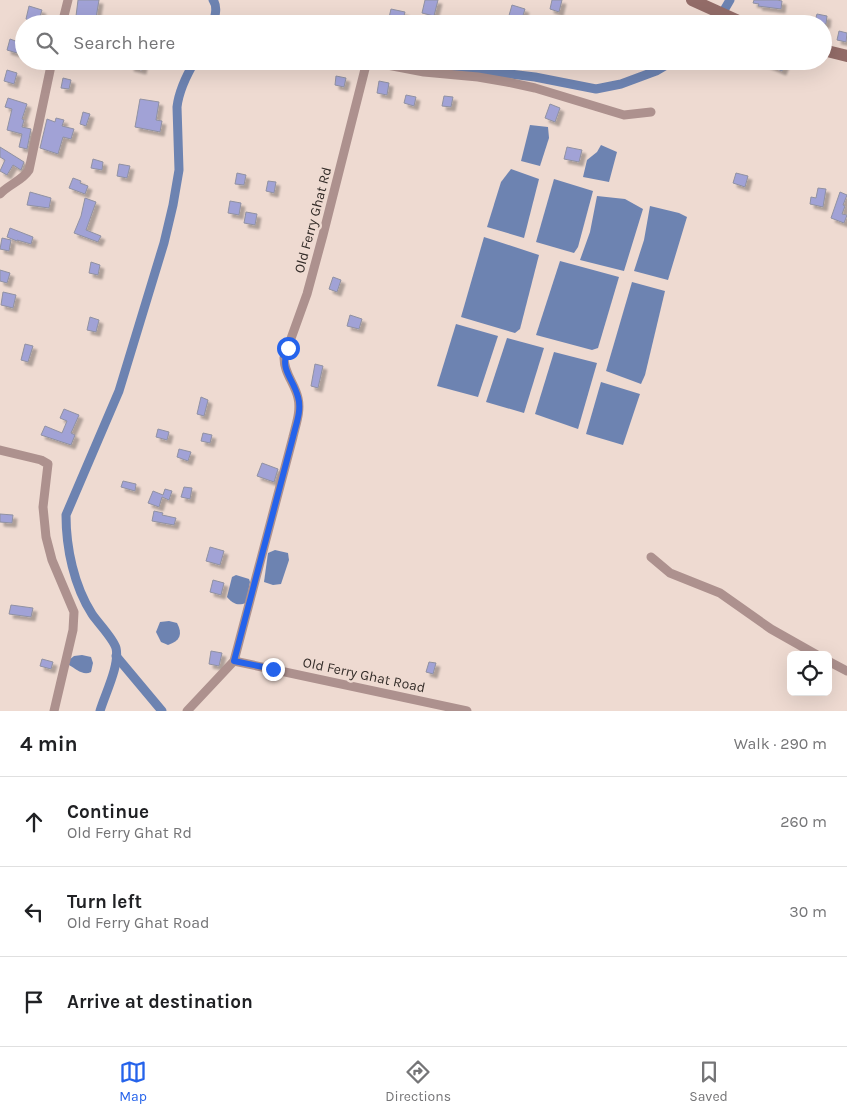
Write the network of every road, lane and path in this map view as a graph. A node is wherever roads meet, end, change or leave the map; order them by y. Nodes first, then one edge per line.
1 (68, 0) edge
2 (696, 2) edge
3 (64, 15) edge
4 (725, 15) edge
5 (832, 52) edge
6 (847, 56) edge
7 (50, 70) edge
8 (364, 70) edge
9 (414, 70) edge
10 (651, 112) dead end
11 (0, 194) edge
12 (0, 450) edge
13 (651, 557) dead end
14 (811, 651) edge
15 (234, 661) junction
16 (832, 663) edge
17 (847, 672) edge
18 (54, 711) edge
19 (187, 711) edge
20 (468, 711) edge

1 - 3 street
2 - 4 main road
5 - 6 main road
7 - 11 street
8 - 15 street, Old Ferry Ghat Rd
9 - 10 street, Old Ferry Ghat Rd
12 - 18 street
13 - 14 street
15 - 19 street
15 - 20 street, Old Ferry Ghat Road
16 - 17 street

